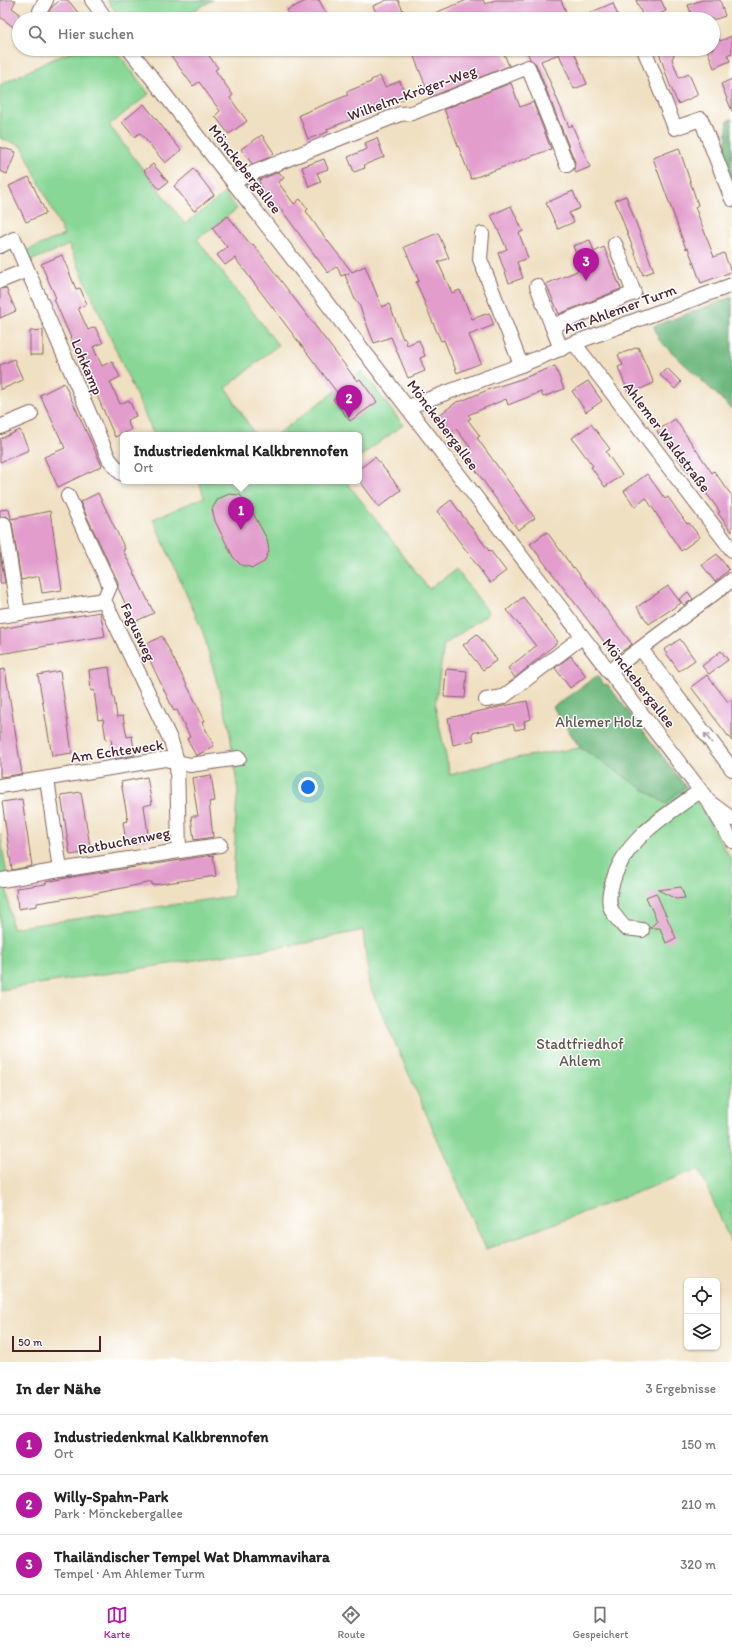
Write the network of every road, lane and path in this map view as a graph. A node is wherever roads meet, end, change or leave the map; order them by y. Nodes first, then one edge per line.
1 (46, 0) edge
2 (92, 0) edge
3 (40, 12) edge
4 (101, 12) edge
5 (135, 56) edge
6 (647, 56) edge
7 (567, 165) dead end
8 (234, 181) junction
9 (732, 199) edge
10 (482, 234) dead end
11 (615, 244) dead end
12 (0, 246) edge
13 (27, 270) junction
14 (0, 281) edge
15 (732, 285) edge
16 (537, 286) dead end
17 (552, 326) junction
18 (574, 343) junction
19 (561, 349) junction
20 (521, 365) junction
21 (408, 407) junction
22 (31, 414) dead end
23 (0, 427) edge
24 (120, 471) edge
25 (68, 496) dead end
26 (4, 524) dead end
27 (732, 550) edge
28 (732, 580) edge
29 (104, 600) junction
30 (18, 613) junction
31 (0, 616) edge
32 (582, 637) junction
33 (641, 649) junction
34 (609, 672) junction
35 (486, 700) dead end
36 (239, 758) dead end
37 (177, 761) junction
38 (732, 769) edge
39 (47, 779) junction
40 (0, 786) edge
41 (700, 791) junction
42 (709, 802) junction
43 (731, 816) edge
44 (732, 841) edge
45 (220, 846) dead end
46 (179, 851) junction
47 (60, 870) junction
48 (2, 880) dead end
49 (642, 930) dead end

1 - 3 street
2 - 4 street
5 - 8 street, Mönckebergallee
6 - 9 street
7 - 8 street, Wilhelm-Kröger-Weg
8 - 21 street, Mönckebergallee
10 - 20 street
11 - 17 street
12 - 13 street, Lohkamp
13 - 14 street
13 - 24 street, Lohkamp
15 - 18 street, Am Ahlemer Turm
16 - 17 street
17 - 19 street
18 - 19 street, Am Ahlemer Turm
18 - 27 street, Ahlemer Waldstraße
19 - 20 street, Am Ahlemer Turm
20 - 21 street, Am Ahlemer Turm
21 - 32 street, Mönckebergallee
22 - 23 street
25 - 29 street, Fagusweg
26 - 30 street
28 - 33 street
29 - 30 street
29 - 37 street, Fagusweg
30 - 31 street
32 - 34 street, Mönckebergallee
32 - 35 street
33 - 34 street
38 -> 33 street, Mönckebergallee
34 - 41 street, Mönckebergallee
36 - 37 street, Am Echteweck
37 - 39 street, Am Echteweck
37 - 46 street, Rotbuchenweg
39 - 40 street, Am Echteweck
39 - 47 street, Rotbuchenweg
41 - 42 street, Mönckebergallee
41 - 49 street
42 - 43 street, Mönckebergallee
42 - 44 street
45 - 46 street
46 - 47 street, Rotbuchenweg
47 - 48 street, Rotbuchenweg

